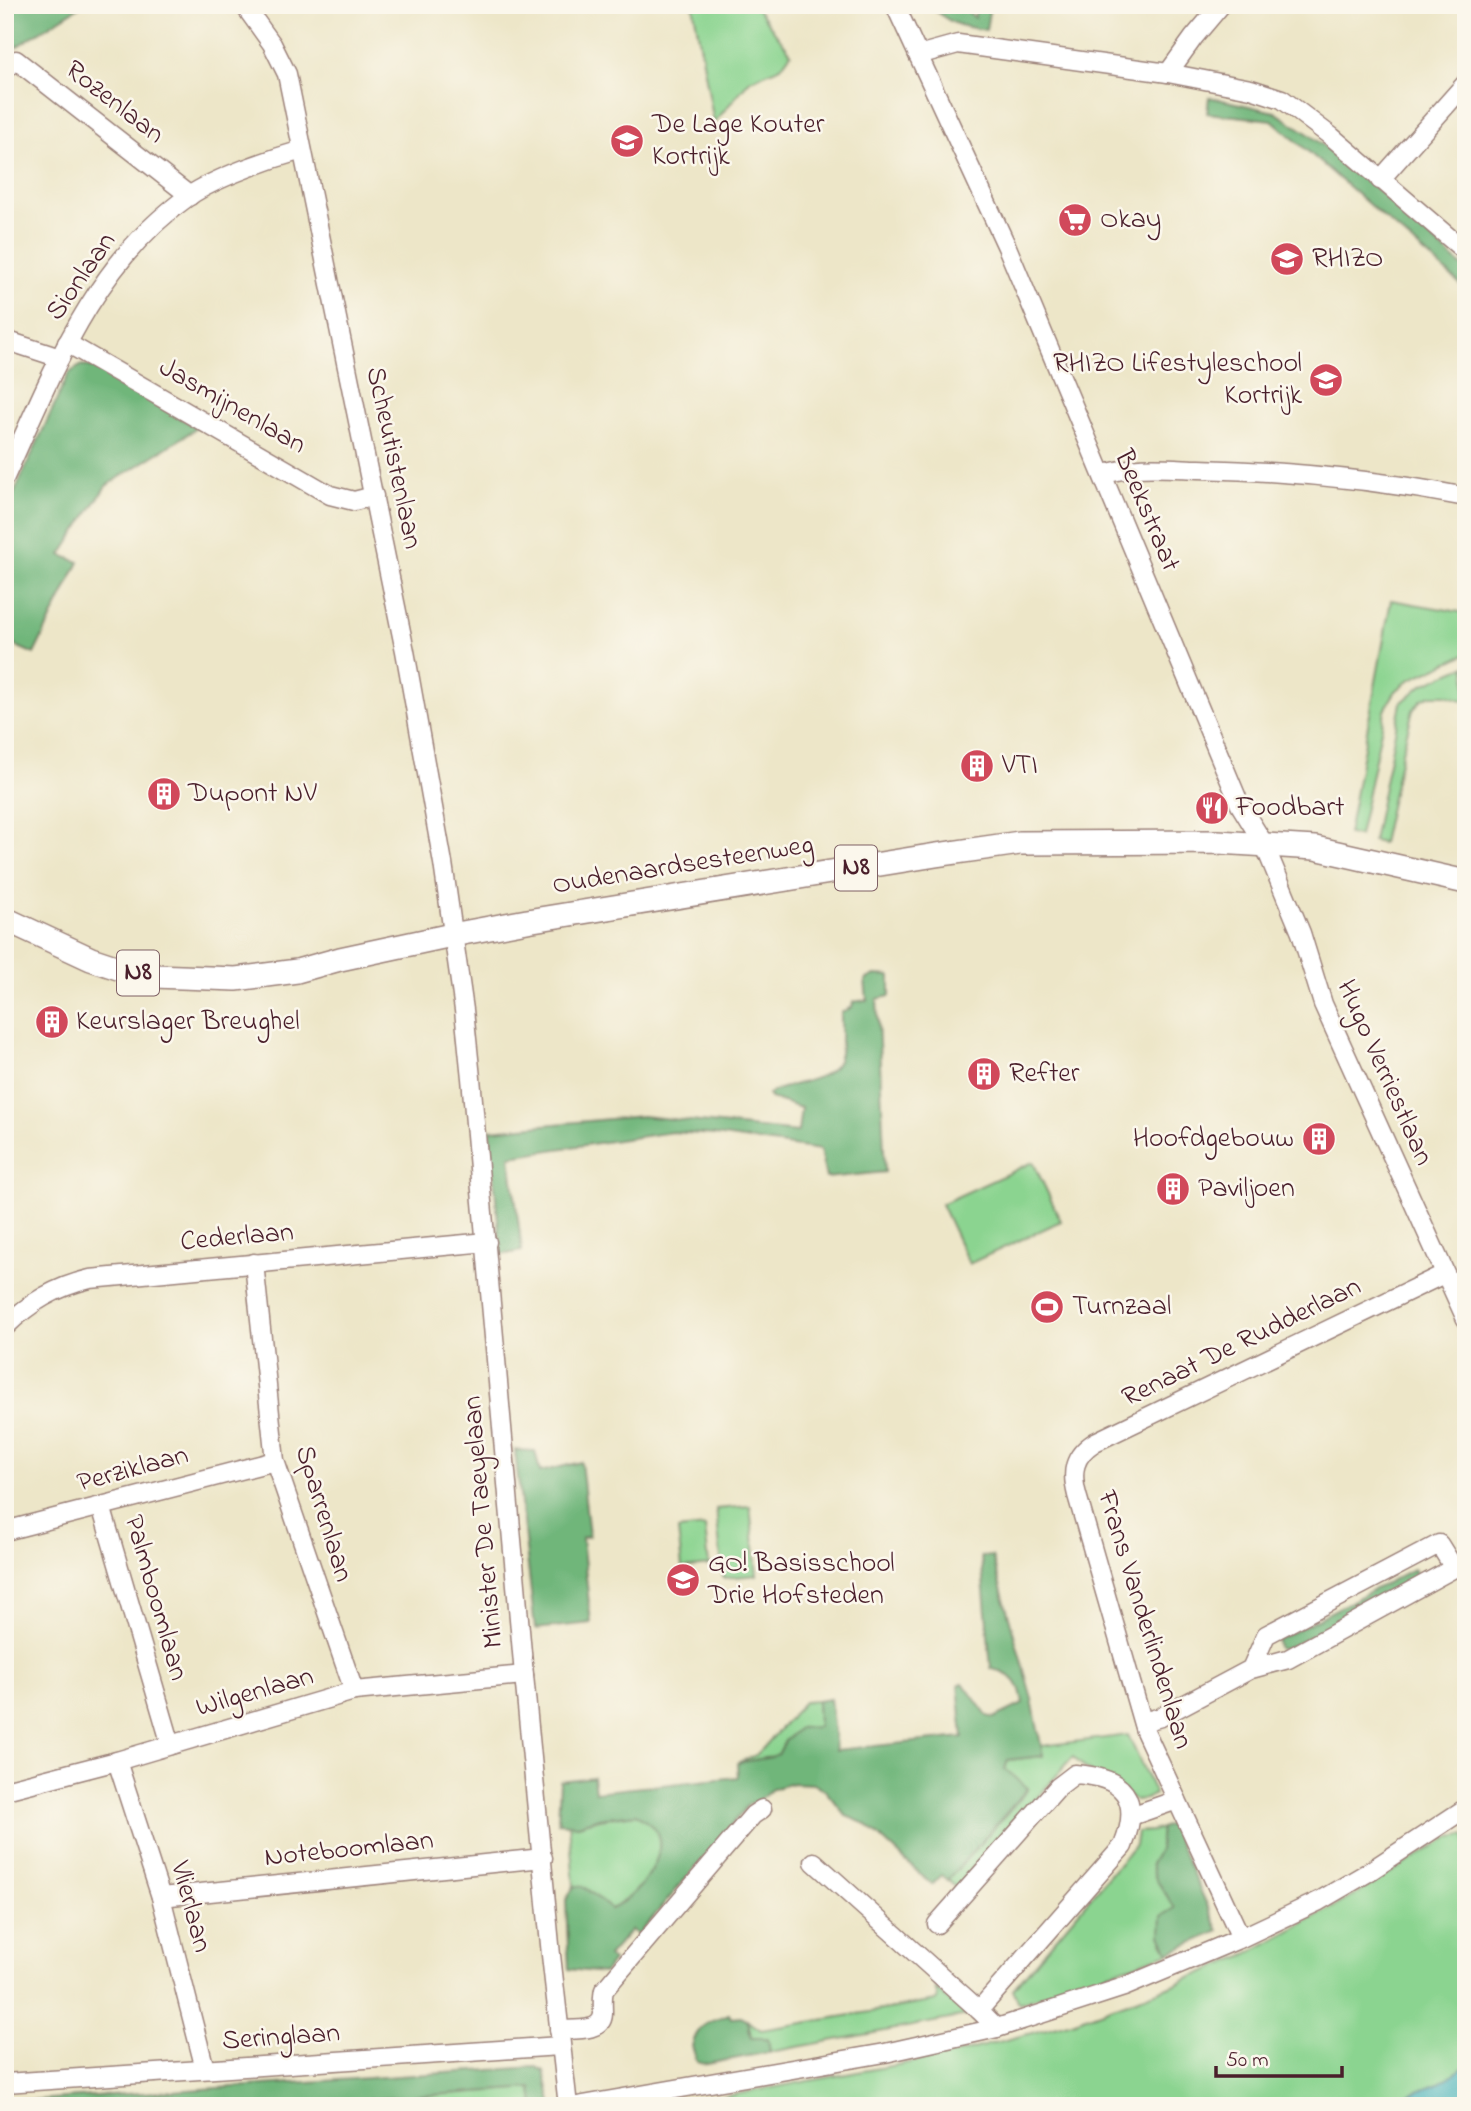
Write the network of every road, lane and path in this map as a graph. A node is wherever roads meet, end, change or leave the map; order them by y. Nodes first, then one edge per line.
1 (244, 5) edge
2 (895, 5) edge
3 (1221, 5) edge
4 (918, 55) junction
5 (5, 69) edge
6 (1168, 73) junction
7 (1466, 83) edge
8 (302, 150) junction
9 (1380, 180) junction
10 (190, 196) junction
11 (1466, 252) edge
12 (5, 340) edge
13 (63, 350) junction
14 (1103, 475) junction
15 (5, 477) edge
16 (1465, 494) edge
17 (374, 496) junction
18 (1264, 844) junction
19 (1466, 882) edge
20 (5, 919) edge
21 (452, 935) junction
22 (487, 1242) junction
23 (254, 1263) junction
24 (1444, 1274) junction
25 (1466, 1319) edge
26 (5, 1327) edge
27 (275, 1461) junction
28 (1073, 1470) joint
29 (101, 1506) junction
30 (5, 1531) edge
31 (1251, 1669) junction
32 (524, 1675) junction
33 (354, 1691) junction
34 (1143, 1722) junction
35 (171, 1745) junction
36 (117, 1760) junction
37 (5, 1790) edge
38 (1177, 1800) junction
39 (762, 1809) dead end
40 (1466, 1809) edge
41 (1131, 1816) junction
42 (543, 1858) junction
43 (814, 1862) dead end
44 (161, 1897) junction
45 (937, 1924) dead end
46 (1241, 1938) junction
47 (979, 2010) junction
48 (997, 2028) junction
49 (559, 2038) junction
50 (205, 2069) junction
51 (5, 2083) edge
52 (568, 2106) edge
53 (577, 2106) edge

1 - 8 street, Scheutistenlaan
2 - 4 street, Beekstraat
3 - 6 street
4 - 6 street
4 - 14 street, Beekstraat
5 - 10 street, Rozenlaan
6 - 9 street
7 - 9 street
8 - 10 street, Sionlaan
8 - 17 street, Scheutistenlaan
9 - 11 street
10 - 13 street, Sionlaan
12 - 13 street, Jasmijnenlaan
13 - 15 street, Sionlaan
13 - 17 street, Jasmijnenlaan
14 - 16 street
14 - 18 street, Beekstraat
17 - 21 street, Scheutistenlaan
18 - 19 main road, Oudenaardsesteenweg / N8
18 - 21 main road, Oudenaardsesteenweg / N8
18 - 24 street, Hugo Verriestlaan
20 - 21 main road, Oudenaardsesteenweg / N8
21 - 22 street, Minister De Taeyelaan
22 - 23 street, Cederlaan
22 - 32 street, Minister De Taeyelaan
23 - 26 street, Cederlaan
23 - 27 street, Sparrenlaan
24 - 25 street, Hugo Verriestlaan
24 - 28 street, Renaat De Rudderlaan
27 - 29 street, Perziklaan
27 - 33 street, Sparrenlaan
28 - 34 street, Frans Vanderlindenlaan
29 - 30 street, Perziklaan
29 - 35 street, Palmboomlaan
31 - 31 street
31 - 34 street
32 - 33 street, Wilgenlaan
32 - 42 street, Minister De Taeyelaan
33 - 35 street, Wilgenlaan
34 - 38 street, Frans Vanderlindenlaan
35 - 36 street, Wilgenlaan
36 - 37 street, Wilgenlaan
36 - 44 street, Vlierlaan
38 - 41 street
38 - 46 street, Frans Vanderlindenlaan
39 - 49 street, Seringlaan
40 - 46 street
41 - 45 street
41 - 47 street
42 - 44 street, Noteboomlaan
42 - 49 street, Minister De Taeyelaan
43 - 47 street
44 - 50 street, Vlierlaan
46 - 48 street
47 - 48 street
48 - 53 street
49 - 50 street, Seringlaan
49 - 52 street, Minister De Taeyelaan
50 - 51 street, Seringlaan

